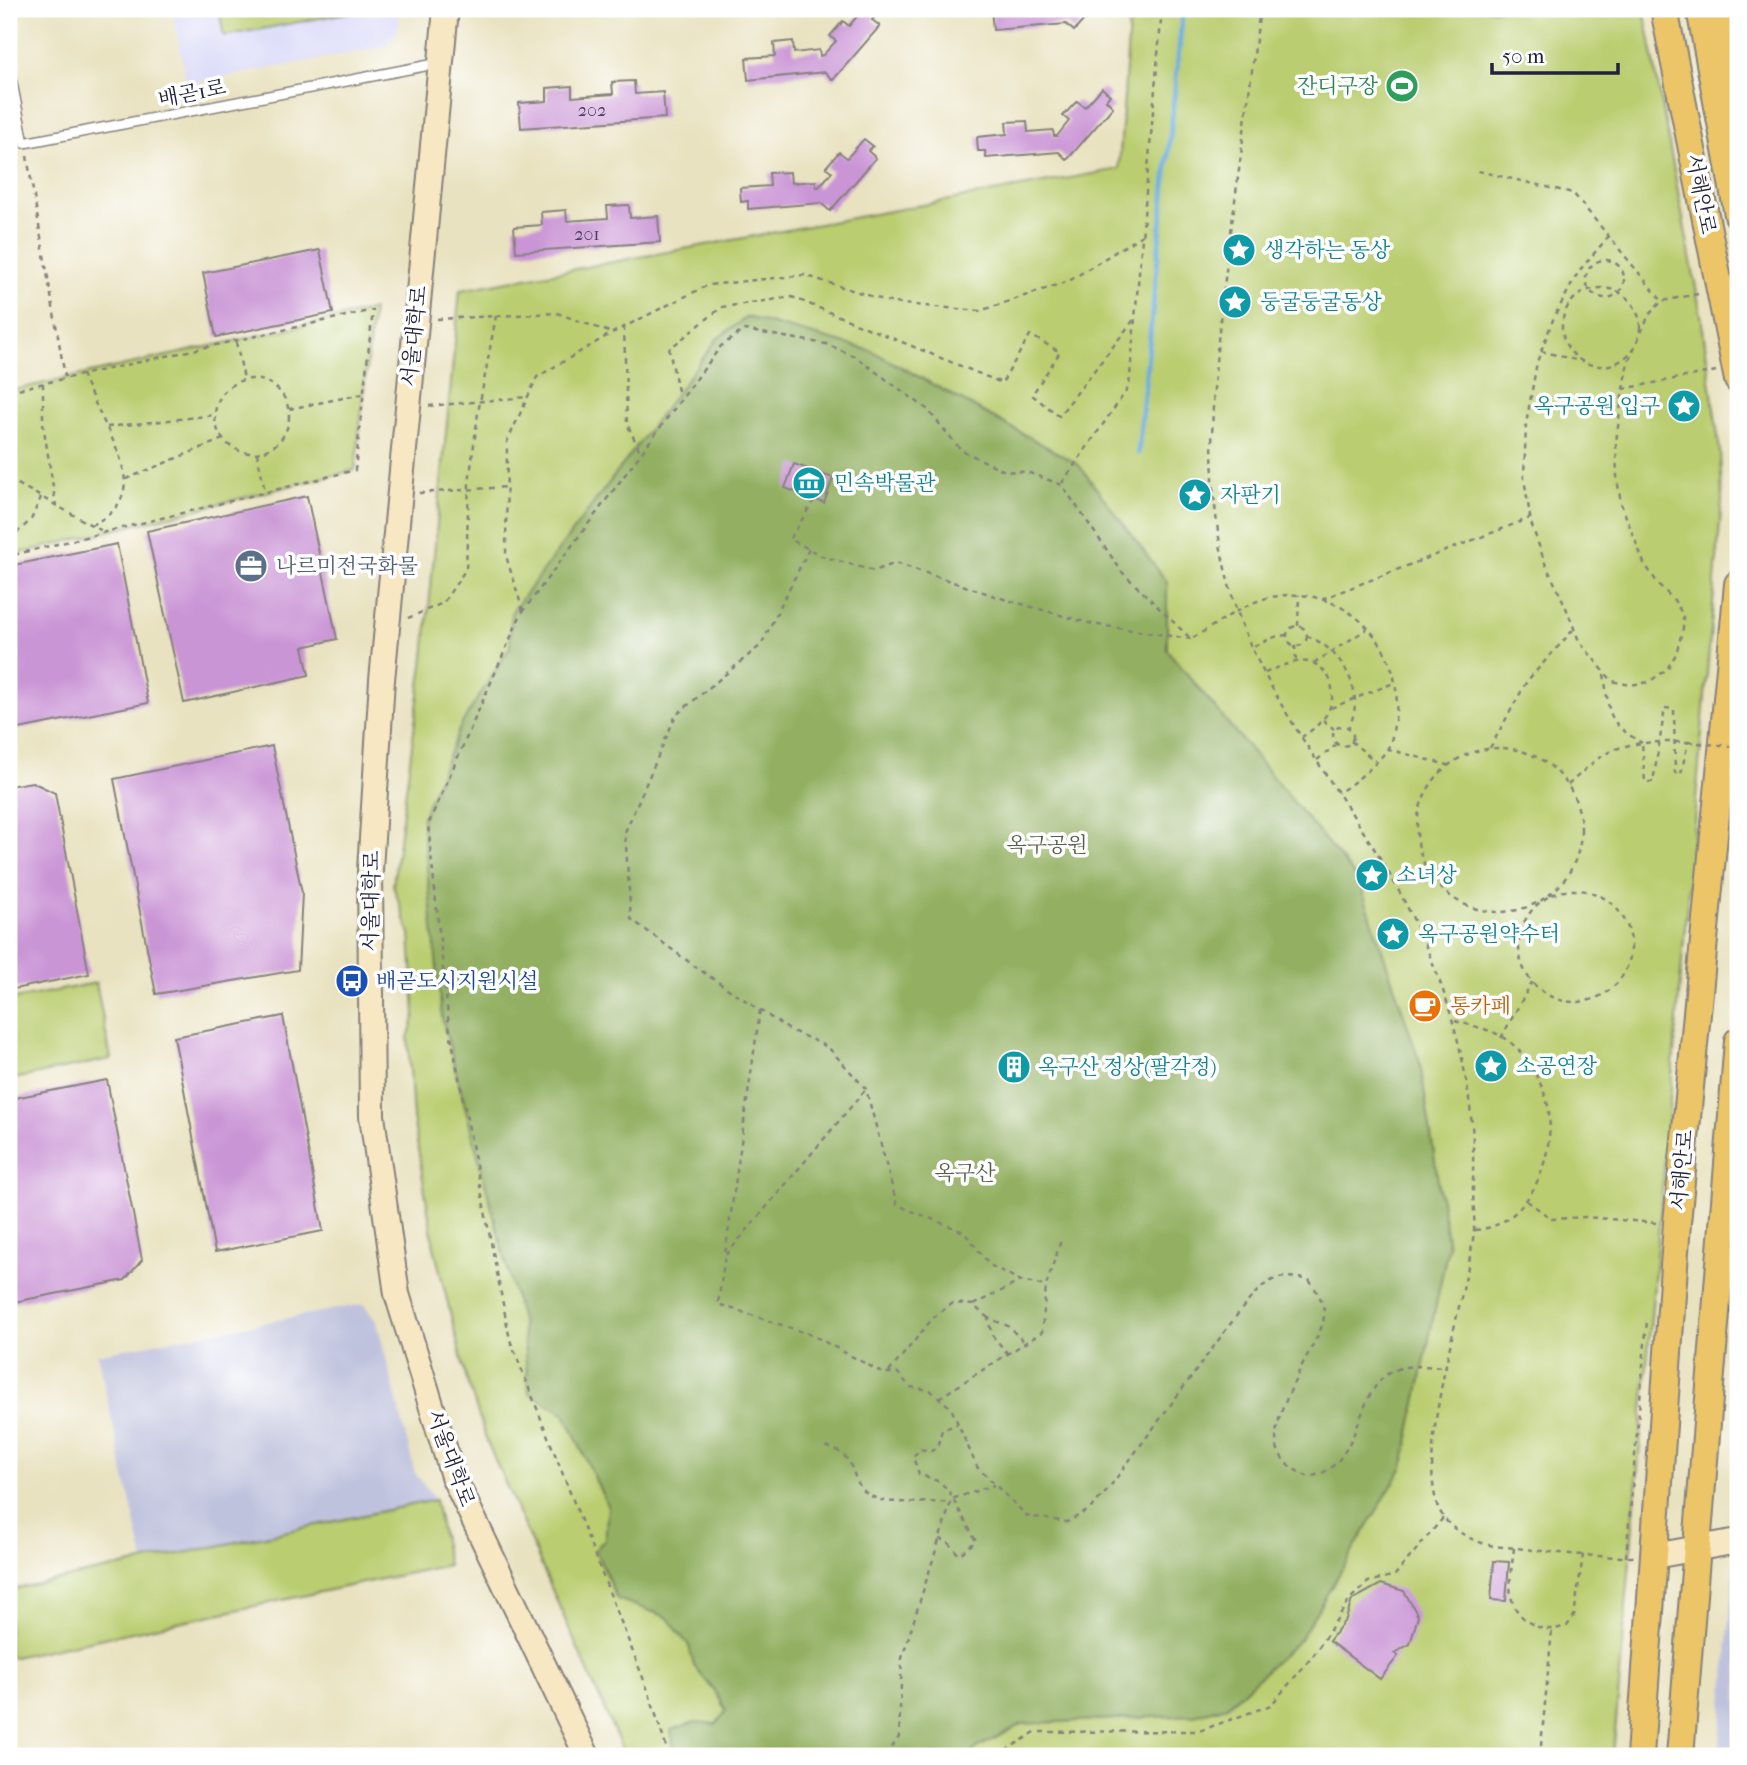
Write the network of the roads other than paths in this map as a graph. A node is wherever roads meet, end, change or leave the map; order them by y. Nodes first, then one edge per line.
1 (446, 9) edge
2 (1664, 9) edge
3 (1682, 9) edge
4 (1700, 9) edge
5 (1721, 9) edge
6 (442, 63) junction
7 (9, 67) edge
8 (1738, 96) edge
9 (1738, 215) edge
10 (1734, 368) edge
11 (1738, 584) edge
12 (1738, 1041) edge
13 (1738, 1541) edge
14 (1696, 1549) junction
15 (1654, 1556) junction
16 (587, 1756) edge
17 (1640, 1756) edge
18 (1680, 1756) edge

1 - 6 street, 서울대학로
2 - 10 main road, 서해안로
3 - 10 main road, 서해안로
4 - 9 main road
5 - 8 main road
6 - 7 lane, 배곧1로
6 - 16 street, 서울대학로
11 - 15 main road, 서해안로
12 - 14 main road
13 - 14 street
14 - 15 street
14 - 18 main road
15 - 17 main road, 서해안로

